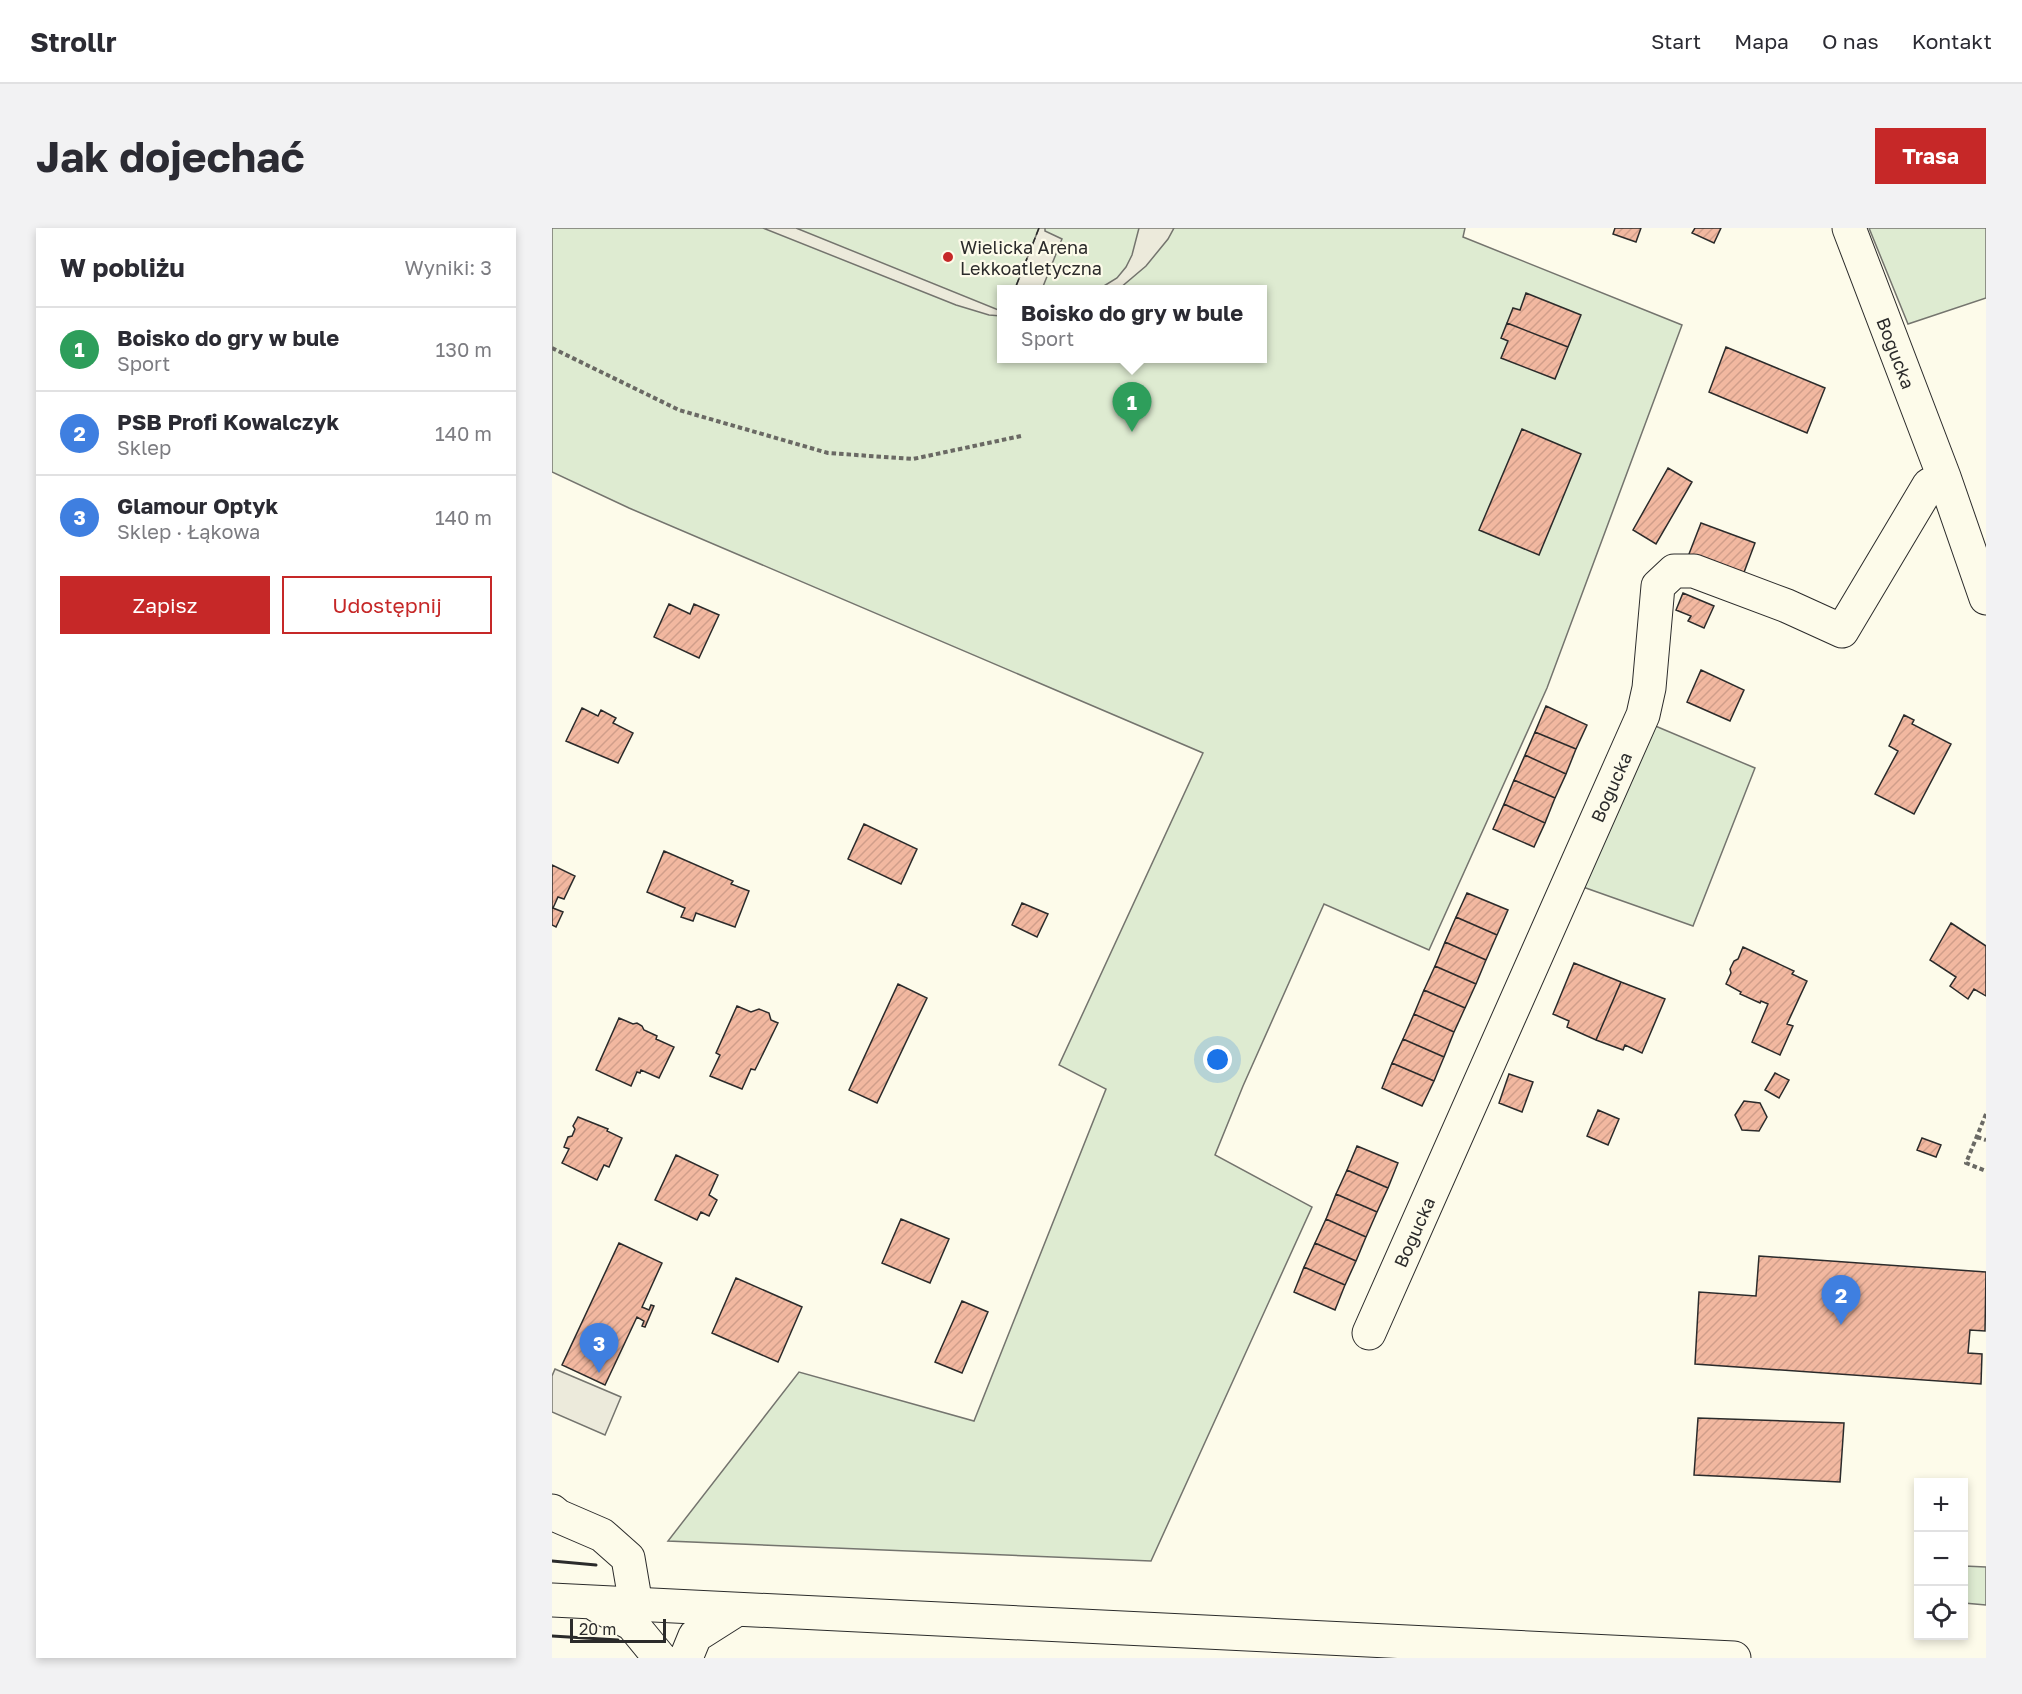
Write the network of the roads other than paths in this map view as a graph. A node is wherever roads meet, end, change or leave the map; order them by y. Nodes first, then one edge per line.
1 (1850, 228) edge
2 (1944, 477) junction
3 (1986, 598) edge
4 (1369, 1333) dead end
5 (552, 1511) edge
6 (552, 1600) edge
7 (591, 1602) junction
8 (636, 1605) junction
9 (736, 1610) junction
10 (660, 1658) edge
11 (686, 1658) edge
12 (1734, 1658) edge

1 - 2 street, Bogucka
2 - 3 street, Bogucka
2 - 4 street, Bogucka
5 - 8 street
6 - 7 street
7 - 8 street
7 - 10 street
8 - 9 street
9 - 11 street
9 - 12 street

